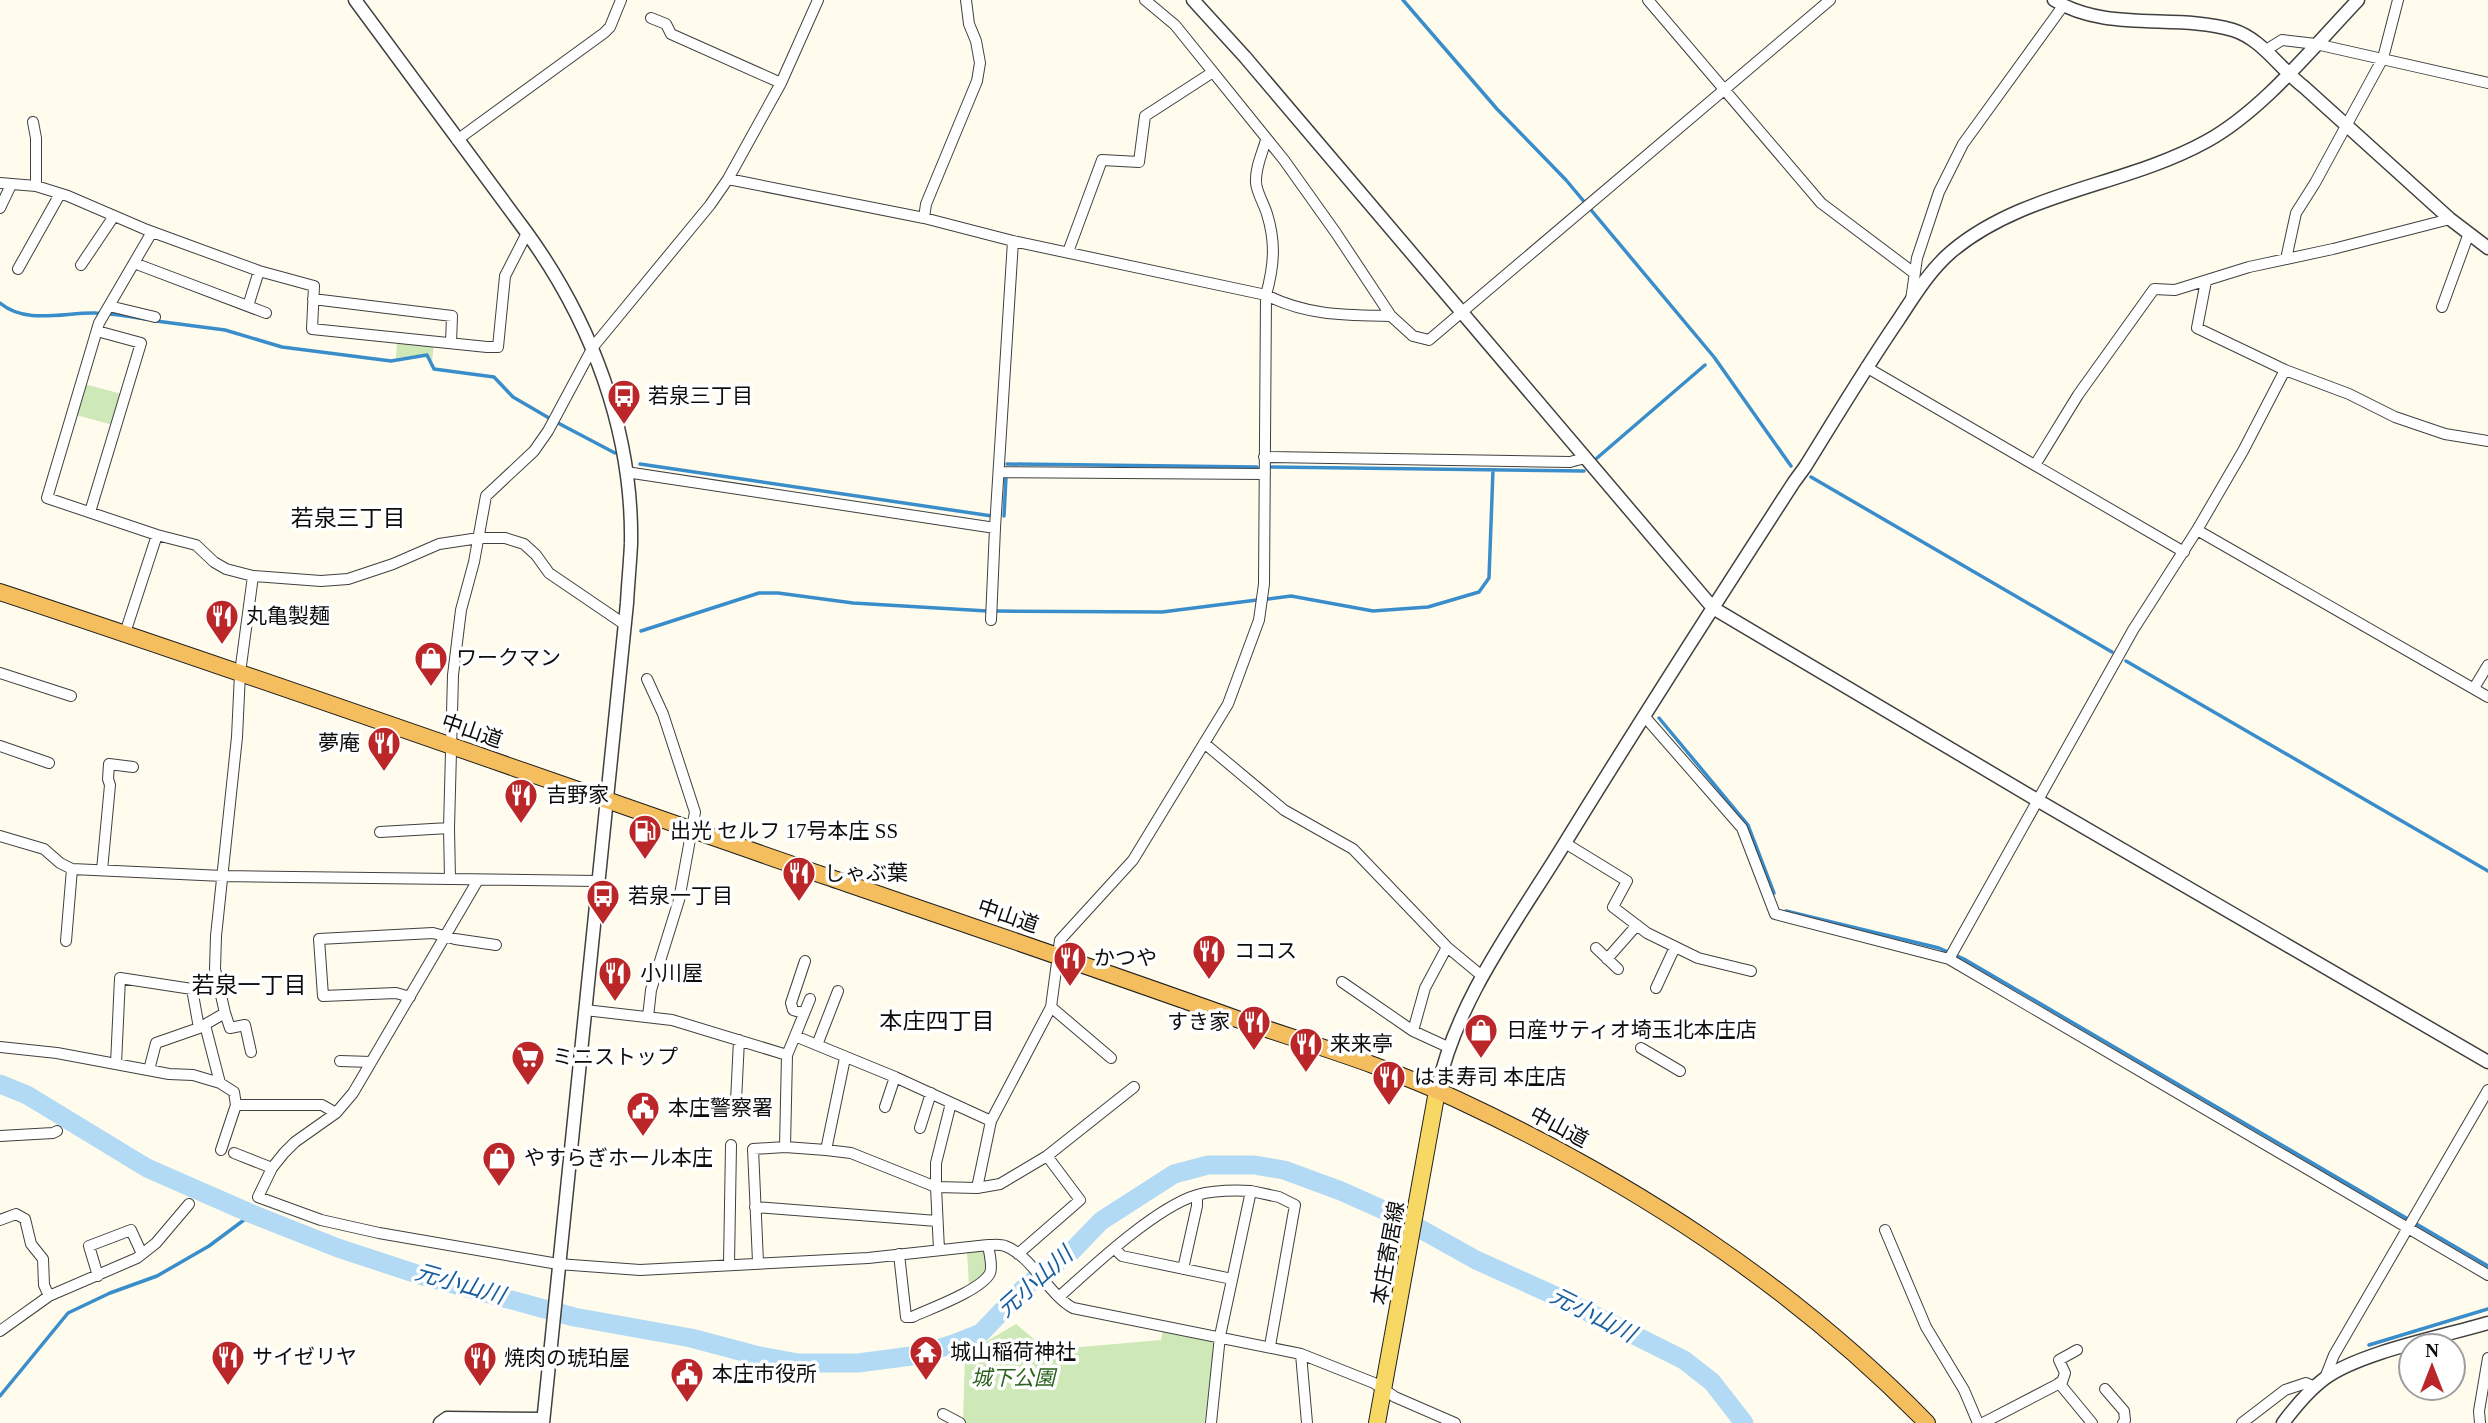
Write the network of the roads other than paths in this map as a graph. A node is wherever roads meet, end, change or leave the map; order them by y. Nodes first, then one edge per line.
1 (355, 0) edge
2 (621, 0) edge
3 (818, 0) edge
4 (966, 0) edge
5 (1145, 0) edge
6 (1193, 0) edge
7 (1648, 0) edge
8 (1830, 0) edge
9 (2358, 0) edge
10 (2398, 0) edge
11 (2058, 2) edge
12 (651, 18) dead end
13 (2316, 44) junction
14 (2266, 50) junction
15 (2383, 58) junction
16 (1213, 72) junction
17 (2287, 74) junction
18 (781, 83) junction
19 (2488, 83) edge
20 (1724, 89) junction
21 (33, 122) dead end
22 (2347, 125) junction
23 (457, 140) junction
24 (1266, 140) junction
25 (728, 179) junction
26 (0, 183) edge
27 (11, 185) junction
28 (36, 186) junction
29 (60, 194) junction
30 (0, 208) edge
31 (114, 216) junction
32 (925, 218) junction
33 (2450, 219) junction
34 (152, 232) junction
35 (527, 233) junction
36 (2469, 233) junction
37 (1013, 241) junction
38 (2487, 246) edge
39 (1068, 252) junction
40 (2286, 259) junction
41 (134, 262) junction
42 (81, 265) dead end
43 (18, 270) dead end
44 (259, 271) junction
45 (1913, 272) junction
46 (2206, 281) junction
47 (1266, 295) junction
48 (313, 299) junction
49 (1911, 301) junction
50 (248, 306) junction
51 (2442, 307) dead end
52 (106, 312) junction
53 (1461, 312) junction
54 (265, 313) dead end
55 (1391, 316) junction
56 (155, 317) dead end
57 (97, 331) junction
58 (451, 343) junction
59 (593, 347) junction
60 (1866, 366) junction
61 (2286, 370) junction
62 (2488, 442) edge
63 (1264, 457) junction
64 (1585, 458) junction
65 (2035, 465) junction
66 (626, 472) junction
67 (999, 472) junction
68 (1265, 474) junction
69 (90, 512) junction
70 (995, 528) junction
71 (2197, 530) junction
72 (157, 535) junction
73 (479, 538) junction
74 (2184, 552) junction
75 (253, 576) junction
76 (0, 592) edge
77 (1713, 608) junction
78 (991, 620) dead end
79 (624, 624) junction
80 (125, 633) junction
81 (2488, 664) edge
82 (0, 673) edge
83 (240, 673) junction
84 (647, 679) dead end
85 (2474, 688) junction
86 (71, 695) dead end
87 (2488, 697) edge
88 (1645, 718) junction
89 (1204, 743) junction
90 (0, 746) edge
91 (451, 746) junction
92 (49, 763) dead end
93 (133, 767) dead end
94 (606, 799) junction
95 (2037, 800) junction
96 (449, 828) junction
97 (690, 830) junction
98 (380, 832) dead end
99 (0, 836) edge
100 (1565, 843) junction
101 (72, 869) junction
102 (102, 870) junction
103 (223, 876) junction
104 (450, 879) junction
105 (478, 880) junction
106 (598, 881) junction
107 (1637, 925) junction
108 (445, 935) junction
109 (66, 942) dead end
110 (496, 944) dead end
111 (1447, 947) junction
112 (1675, 947) junction
113 (1596, 948) dead end
114 (1058, 955) junction
115 (1607, 959) junction
116 (1949, 959) junction
117 (805, 961) dead end
118 (1618, 969) dead end
119 (1751, 971) dead end
120 (1482, 976) junction
121 (1342, 982) dead end
122 (1656, 989) dead end
123 (838, 991) dead end
124 (410, 997) junction
125 (810, 999) dead end
126 (1051, 1007) junction
127 (584, 1010) junction
128 (225, 1013) junction
129 (803, 1013) junction
130 (648, 1017) junction
131 (202, 1027) junction
132 (1413, 1031) junction
133 (795, 1036) junction
134 (739, 1040) junction
135 (817, 1045) junction
136 (0, 1047) edge
137 (1450, 1048) junction
138 (1642, 1048) dead end
139 (251, 1052) dead end
140 (787, 1055) junction
141 (845, 1058) junction
142 (1111, 1058) dead end
143 (340, 1061) dead end
144 (371, 1062) junction
145 (2488, 1062) edge
146 (116, 1064) junction
147 (149, 1070) junction
148 (1680, 1071) dead end
149 (895, 1077) junction
150 (220, 1083) junction
151 (1134, 1087) dead end
152 (2488, 1090) edge
153 (1437, 1091) junction
154 (931, 1093) junction
155 (736, 1101) dead end
156 (951, 1103) junction
157 (236, 1105) junction
158 (885, 1107) dead end
159 (336, 1113) junction
160 (991, 1121) junction
161 (920, 1128) dead end
162 (57, 1131) dead end
163 (0, 1136) edge
164 (731, 1145) dead end
165 (785, 1147) junction
166 (221, 1150) dead end
167 (826, 1150) junction
168 (234, 1153) dead end
169 (1047, 1156) junction
170 (272, 1168) junction
171 (936, 1187) junction
172 (977, 1188) junction
173 (1251, 1191) junction
174 (1197, 1195) junction
175 (188, 1204) dead end
176 (755, 1207) junction
177 (0, 1220) edge
178 (937, 1221) junction
179 (2408, 1228) junction
180 (1885, 1230) dead end
181 (988, 1245) junction
182 (1115, 1249) junction
183 (939, 1250) junction
184 (142, 1254) junction
185 (899, 1254) junction
186 (1018, 1254) junction
187 (758, 1262) junction
188 (558, 1264) junction
189 (729, 1264) junction
190 (1183, 1269) junction
191 (2488, 1275) edge
192 (97, 1276) junction
193 (1232, 1279) junction
194 (1056, 1293) junction
195 (49, 1296) junction
196 (2488, 1323) edge
197 (0, 1331) edge
198 (1220, 1336) junction
199 (1270, 1346) junction
200 (2077, 1350) dead end
201 (1301, 1354) junction
202 (2488, 1358) edge
203 (2059, 1383) junction
204 (2320, 1383) junction
205 (1384, 1389) junction
206 (2105, 1389) dead end
207 (943, 1414) dead end
208 (543, 1421) edge
209 (440, 1423) edge
210 (960, 1423) edge
211 (1211, 1423) edge
212 (1307, 1423) edge
213 (1377, 1423) edge
214 (1455, 1423) edge
215 (1927, 1423) edge
216 (1981, 1423) edge
217 (2092, 1423) edge
218 (2123, 1423) edge
219 (2242, 1423) edge
220 (2283, 1423) edge
221 (2480, 1423) edge

1 - 23 street
2 - 23 street
3 - 18 street
4 - 32 street
5 - 16 street
6 - 53 street
7 - 20 street
8 - 20 street
9 - 13 street
10 - 15 street
11 - 14 street
11 - 45 street
12 - 18 street
13 - 14 street
13 - 15 street
13 - 17 street
14 - 17 street
15 - 19 street
15 - 22 street
16 - 24 street
16 - 39 street
17 - 22 street
17 - 49 street
18 - 25 street
20 - 45 street
20 - 53 street
21 - 28 street
22 - 33 street
22 - 40 street
23 - 35 street
24 - 47 street
24 - 55 street
25 - 32 street
25 - 59 street
26 - 27 street
27 - 28 street
27 - 30 street
28 - 29 street
29 - 31 street
29 - 43 street
31 - 34 street
31 - 42 street
32 - 37 street
33 - 36 street
33 - 40 street
34 - 41 street
34 - 44 street
35 - 58 street
35 - 59 street
36 - 38 street
36 - 51 street
37 - 39 street
37 - 67 street
39 - 47 street
40 - 46 street
41 - 50 street
41 - 52 street
44 - 48 street
44 - 50 street
45 - 49 street
46 - 61 street
46 - 65 street
47 - 55 street
47 - 63 street
48 - 58 street
48 - 58 street
49 - 60 street
50 - 54 street
52 - 56 street
52 - 57 street
53 - 55 street
53 - 64 street
57 - 69 street
57 - 69 street
59 - 66 street
59 - 73 street
60 - 65 street
60 - 77 street
61 - 62 street
61 - 71 street
63 - 64 street
63 - 68 street
64 - 77 street
65 - 74 street
66 - 70 street
66 - 79 street
67 - 68 street
67 - 70 street
68 - 89 street
69 - 72 street
70 - 78 street
71 - 74 street
71 - 85 street
72 - 75 street
72 - 80 street
73 - 75 street
73 - 79 street
73 - 91 street
74 - 95 street
75 - 83 street
76 - 80 highway, 中山道
77 - 88 street
77 - 95 street
79 - 94 street
80 - 83 highway, 中山道
81 - 85 street
82 - 86 street
83 - 91 highway, 中山道
83 - 103 street
84 - 97 street
85 - 87 street
88 - 100 street
88 - 116 street
89 - 111 street
89 - 114 street
90 - 92 street
91 - 94 highway, 中山道
91 - 96 street
93 - 102 street
94 - 97 highway, 中山道
94 - 106 street
95 - 116 street
95 - 145 street
96 - 98 street
96 - 104 street
97 - 114 highway, 中山道
97 - 130 street
99 - 101 street
100 - 107 street
100 - 120 street
101 - 102 street
101 - 109 street
102 - 103 street
103 - 104 street
103 - 128 street
104 - 105 street
105 - 106 street
105 - 108 street
106 - 127 street
107 - 112 street
107 - 115 street
108 - 110 street
108 - 124 street
108 - 124 street
111 - 120 street
111 - 132 street
112 - 119 street
112 - 122 street
113 - 115 street
114 - 126 street
114 - 153 highway, 中山道
115 - 118 street
116 - 179 street
117 - 129 street
120 - 137 street
121 - 132 street
123 - 135 street
124 - 144 street
125 - 129 street
126 - 142 street
126 - 160 street
127 - 130 street
127 - 188 street
128 - 131 street
128 - 139 street
129 - 133 street
130 - 134 street
131 - 146 street
131 - 147 street
131 - 150 street
132 - 137 street
133 - 135 street
133 - 140 street
134 - 140 street
134 - 155 street
135 - 141 street
136 - 146 street
137 - 153 street
138 - 148 street
140 - 165 street
141 - 149 street
141 - 167 street
143 - 144 street
144 - 159 street
146 - 147 street
147 - 150 street
149 - 154 street
149 - 158 street
150 - 157 street
151 - 169 street
152 - 179 street
153 - 205 main road, 本庄寄居線
153 - 215 highway, 中山道
154 - 156 street
154 - 161 street
156 - 160 street
156 - 171 street
157 - 159 street
157 - 166 street
159 - 170 street
160 - 172 street
162 - 163 street
164 - 189 street
165 - 167 street
165 - 176 street
167 - 171 street
168 - 170 street
169 - 172 street
169 - 186 street
170 - 188 street
171 - 172 street
171 - 178 street
173 - 174 street
173 - 193 street
173 - 199 street
174 - 182 street
174 - 190 street
175 - 184 street
176 - 178 street
176 - 187 street
177 - 195 street
178 - 183 street
179 - 191 street
179 - 204 street
180 - 216 street
181 - 183 street
181 - 185 street
181 - 186 street
182 - 190 street
182 - 194 street
183 - 185 street
184 - 192 street
184 - 192 street
185 - 187 street
186 - 194 street
187 - 189 street
188 - 189 street
188 - 208 street
190 - 193 street
192 - 195 street
193 - 198 street
194 - 198 street
195 - 197 street
196 - 204 street
198 - 199 street
198 - 211 street
199 - 201 street
200 - 203 street
201 - 205 street
201 - 212 street
202 - 221 street
203 - 216 street
203 - 217 street
204 - 219 street
204 - 220 street
205 - 213 main road, 本庄寄居線
205 - 214 street
206 - 218 street
207 - 210 street
208 - 209 street

